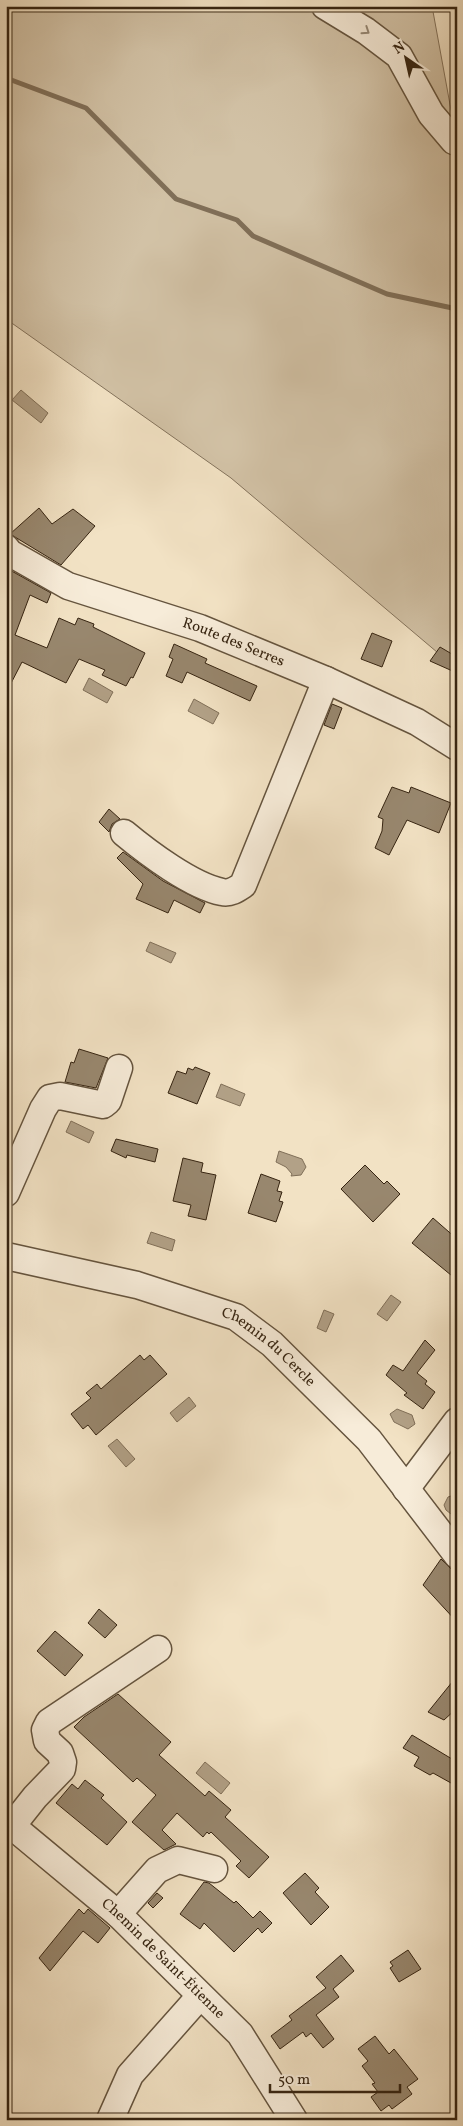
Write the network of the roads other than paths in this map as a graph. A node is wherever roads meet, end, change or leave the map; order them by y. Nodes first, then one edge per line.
1 (325, 6) edge
2 (457, 140) edge
3 (6, 548) edge
4 (326, 680) junction
5 (457, 747) edge
6 (124, 833) dead end
7 (119, 1068) dead end
8 (6, 1193) edge
9 (6, 1256) edge
10 (457, 1421) edge
11 (406, 1489) junction
12 (457, 1554) edge
13 (158, 1649) dead end
14 (9, 1823) edge
15 (214, 1869) dead end
16 (118, 1914) junction
17 (200, 1996) junction
18 (110, 2120) edge
19 (294, 2120) edge

1 -> 2 street
3 - 4 street, Route des Serres
4 - 5 street, Route des Serres
4 - 6 street
7 - 8 street
9 - 11 street, Chemin du Cercle
10 - 11 street
11 - 12 street, Chemin du Cercle
13 - 14 street
14 - 16 street, Chemin de Saint-Étienne
15 - 16 street
16 - 17 street, Chemin de Saint-Étienne
17 - 18 street
17 - 19 street, Chemin de Saint-Étienne

